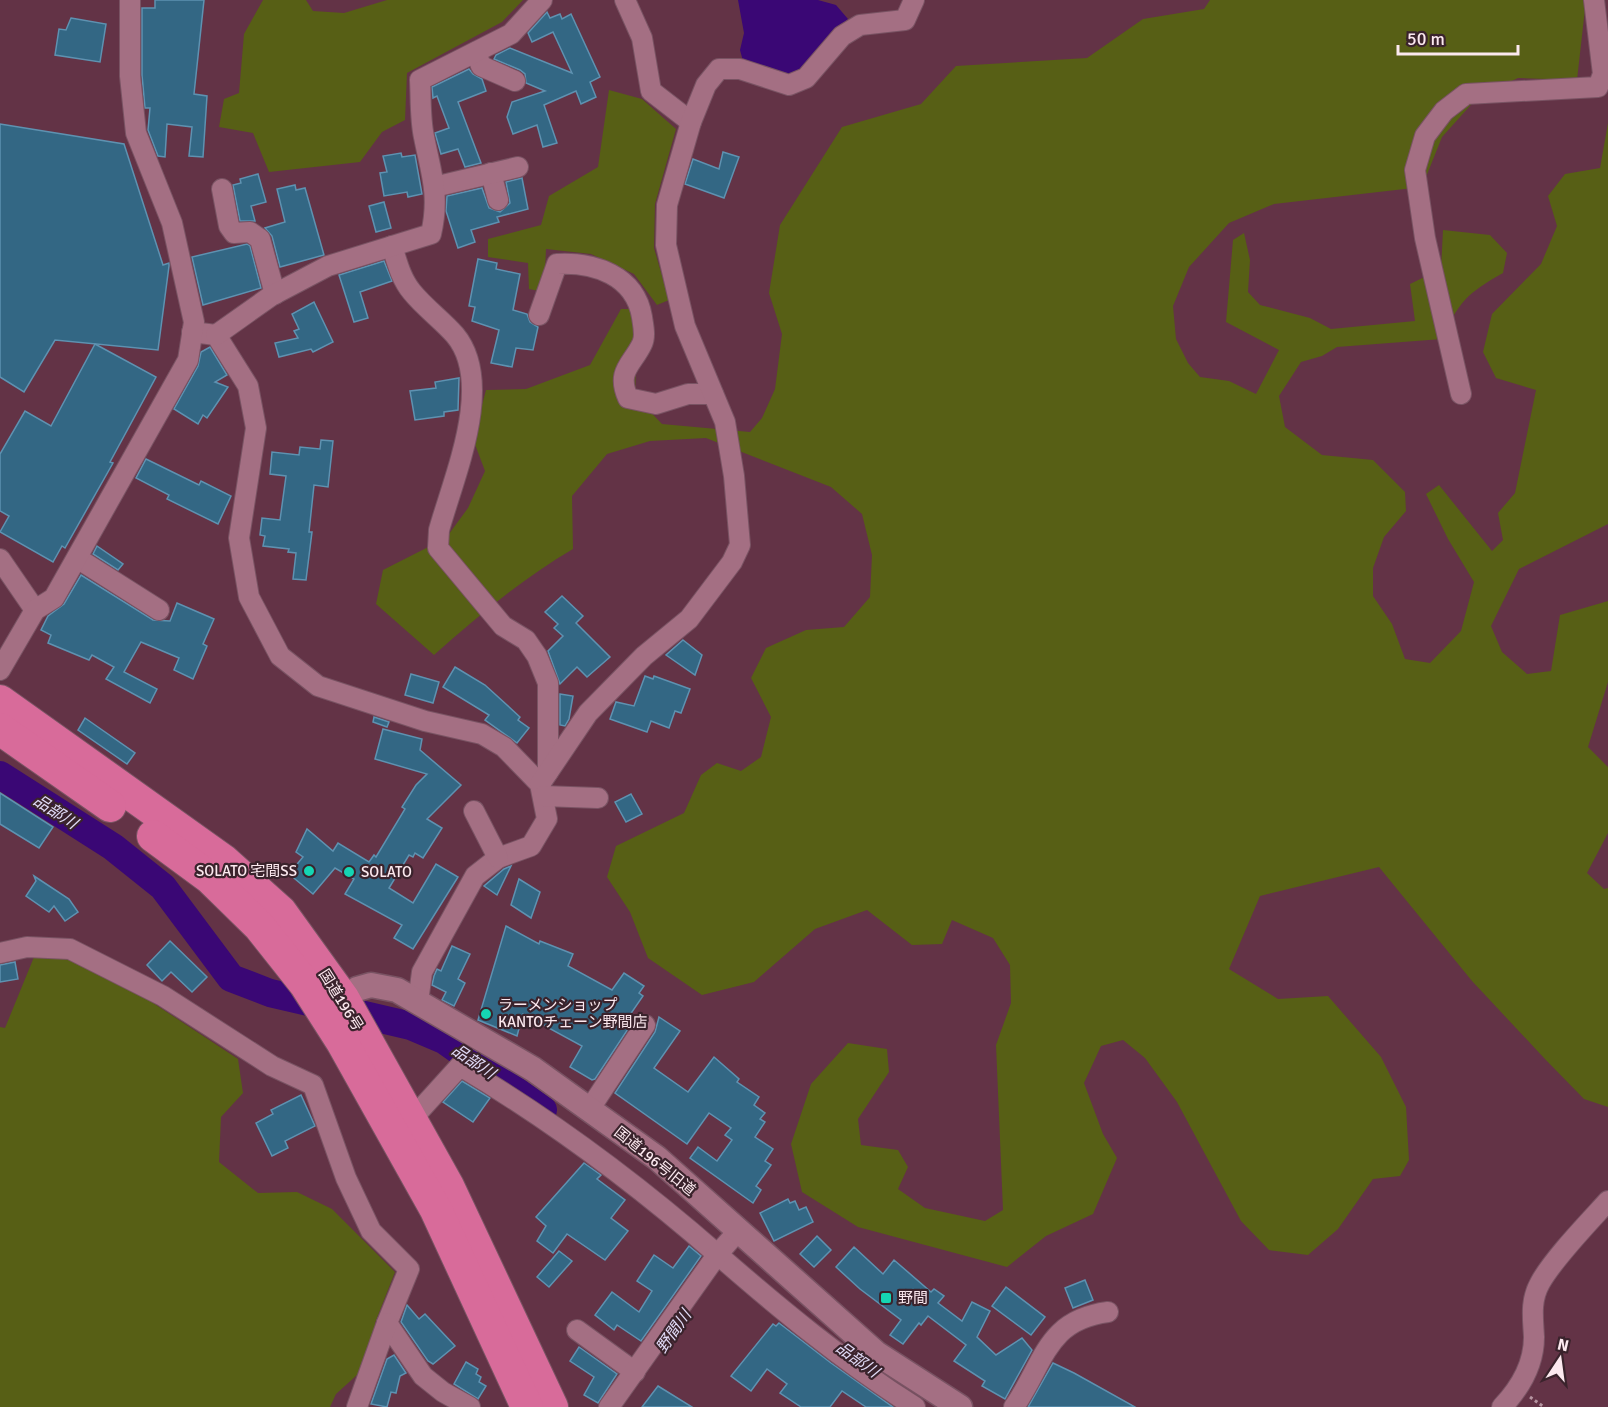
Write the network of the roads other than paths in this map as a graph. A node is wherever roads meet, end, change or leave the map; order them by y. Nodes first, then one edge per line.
1 (130, 0) edge
2 (542, 0) edge
3 (625, 0) edge
4 (914, 0) edge
5 (1594, 0) edge
6 (476, 52) junction
7 (515, 81) dead end
8 (691, 122) junction
9 (518, 167) dead end
10 (491, 173) junction
11 (434, 187) junction
12 (222, 189) dead end
13 (498, 200) dead end
14 (392, 246) junction
15 (275, 294) junction
16 (539, 315) dead end
17 (192, 332) junction
18 (216, 335) junction
19 (713, 394) junction
20 (1461, 394) dead end
21 (77, 558) junction
22 (0, 560) edge
23 (34, 610) junction
24 (159, 610) dead end
25 (0, 670) edge
26 (0, 701) edge
27 (0, 729) edge
28 (544, 784) junction
29 (598, 798) dead end
30 (474, 811) dead end
31 (498, 858) junction
32 (0, 953) edge
33 (418, 1002) junction
34 (342, 1010) junction
35 (645, 1025) dead end
36 (589, 1110) junction
37 (411, 1120) junction
38 (1608, 1201) edge
39 (738, 1231) junction
40 (718, 1255) junction
41 (1108, 1312) dead end
42 (387, 1323) junction
43 (576, 1330) dead end
44 (635, 1372) junction
45 (357, 1407) edge
46 (470, 1407) edge
47 (527, 1407) edge
48 (552, 1407) edge
49 (609, 1407) edge
50 (915, 1407) edge
51 (960, 1407) edge
52 (1014, 1407) edge
53 (1502, 1407) edge

1 - 17 street
2 - 6 street
3 - 8 street
4 - 8 street
5 - 20 street
6 - 7 street
6 - 11 street
8 - 19 street
9 - 10 street
10 - 11 street
10 - 13 street
11 - 14 street
12 - 15 street
14 - 15 street
14 - 28 street
15 - 18 street
16 - 19 street
17 - 18 street
17 - 21 street
18 - 28 street
19 - 28 street
21 - 23 street
21 - 24 street
22 - 23 street
23 - 25 street
26 - 34 highway, 国道196号
27 - 34 highway, 国道196号
28 - 29 street
28 - 31 street
30 - 31 street
31 - 33 street
32 - 42 street
33 - 34 street, 国道196号旧道
33 - 36 street, 国道196号旧道
34 - 37 highway, 国道196号
34 - 47 highway, 国道196号
35 - 36 street
36 - 39 street, 国道196号旧道
37 - 40 street
37 - 48 highway, 国道196号
38 - 53 street
39 - 40 street
39 - 51 street, 国道196号旧道
40 - 44 street
40 - 50 street
41 - 52 street
42 - 45 street
42 - 46 street
43 - 44 street
44 - 49 street

